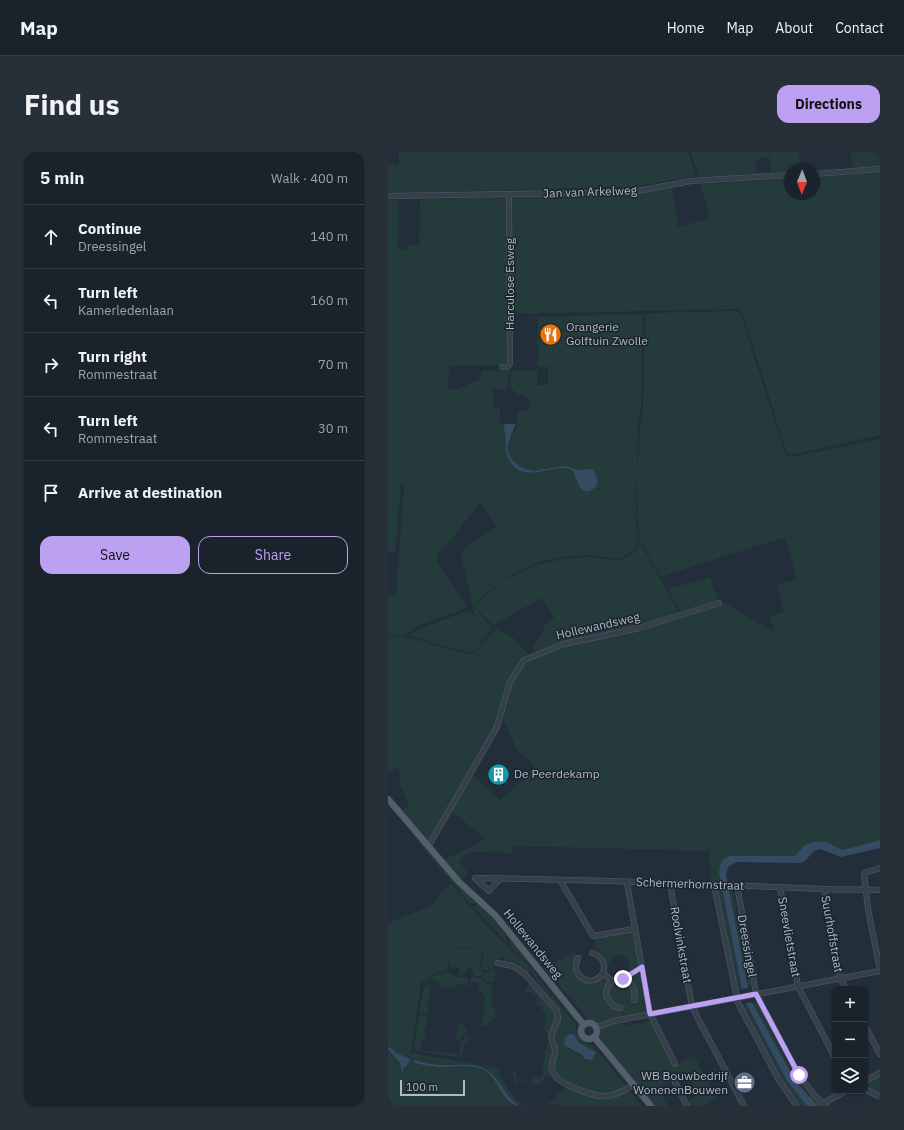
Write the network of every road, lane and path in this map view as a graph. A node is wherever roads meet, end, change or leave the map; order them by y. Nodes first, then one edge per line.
1 (880, 169) edge
2 (820, 174) edge
3 (784, 175) edge
4 (509, 195) junction
5 (388, 196) edge
6 (502, 367) dead end
7 (719, 603) dead end
8 (388, 800) edge
9 (428, 847) junction
10 (880, 868) edge
11 (501, 878) dead end
12 (560, 880) junction
13 (626, 883) junction
14 (670, 884) junction
15 (717, 885) junction
16 (737, 885) junction
17 (780, 887) junction
18 (824, 889) junction
19 (865, 889) junction
20 (880, 890) edge
21 (634, 929) junction
22 (878, 949) edge
23 (592, 953) dead end
24 (578, 958) dead end
25 (498, 963) dead end
26 (642, 967) junction
27 (880, 971) edge
28 (603, 973) junction
29 (840, 978) junction
30 (623, 979) junction
31 (612, 981) junction
32 (798, 986) junction
33 (844, 986) edge
34 (756, 994) junction
35 (737, 998) junction
36 (634, 1000) dead end
37 (692, 1007) junction
38 (620, 1008) dead end
39 (650, 1014) junction
40 (584, 1025) junction
41 (597, 1027) junction
42 (868, 1032) edge
43 (594, 1037) junction
44 (832, 1052) edge
45 (880, 1054) edge
46 (675, 1064) dead end
47 (880, 1073) edge
48 (868, 1079) edge
49 (675, 1082) dead end
50 (633, 1085) junction
51 (868, 1091) edge
52 (841, 1094) edge
53 (880, 1097) edge
54 (821, 1105) edge
55 (651, 1106) edge
56 (687, 1106) edge
57 (744, 1106) edge
58 (797, 1106) edge

1 - 2 street
3 - 4 street, Jan van Arkelweg
4 - 5 street, Jan van Arkelweg
4 - 6 street, Harculose Esweg
7 - 9 street, Hollewandsweg
8 - 9 main road, Hollewandsweg
9 - 40 main road, Hollewandsweg
10 - 19 street
11 - 12 street, Schermerhornstraat
12 - 13 street, Schermerhornstraat
12 - 21 street
13 - 14 street, Schermerhornstraat
13 - 21 street
14 - 15 street, Schermerhornstraat
14 - 37 street, Roolvinkstraat
15 - 16 street, Schermerhornstraat
15 - 35 street, Dreessingel
16 - 17 street, Schermerhornstraat
16 - 34 street, Dreessingel
17 - 18 street, Schermerhornstraat
17 - 32 street, Sneevlietstraat
18 - 19 street, Schermerhornstraat
18 - 29 street, Suurhoffstraat
19 - 20 street, Schermerhornstraat
19 - 22 street
21 - 26 street
22 - 27 street
23 - 28 street
24 - 28 street
25 - 50 street, Hollewandsweg
26 - 30 street
26 - 39 street
27 - 29 street
28 - 31 street
29 - 32 street
29 - 33 street, Suurhoffstraat
30 - 31 street
30 - 36 street
31 - 38 street
32 - 34 street
32 - 44 street, Sneevlietstraat
34 - 35 street
34 - 54 street, Dreessingel
35 - 37 street
35 - 58 street, Dreessingel
37 - 39 street
37 - 57 street, Roolvinkstraat
39 - 41 street
39 - 46 street
40 - 41 main road
40 - 43 main road
41 - 43 main road
42 - 45 street
43 - 50 main road
47 - 48 street
49 - 56 street
50 - 55 main road
51 - 53 street
52 - 54 street

